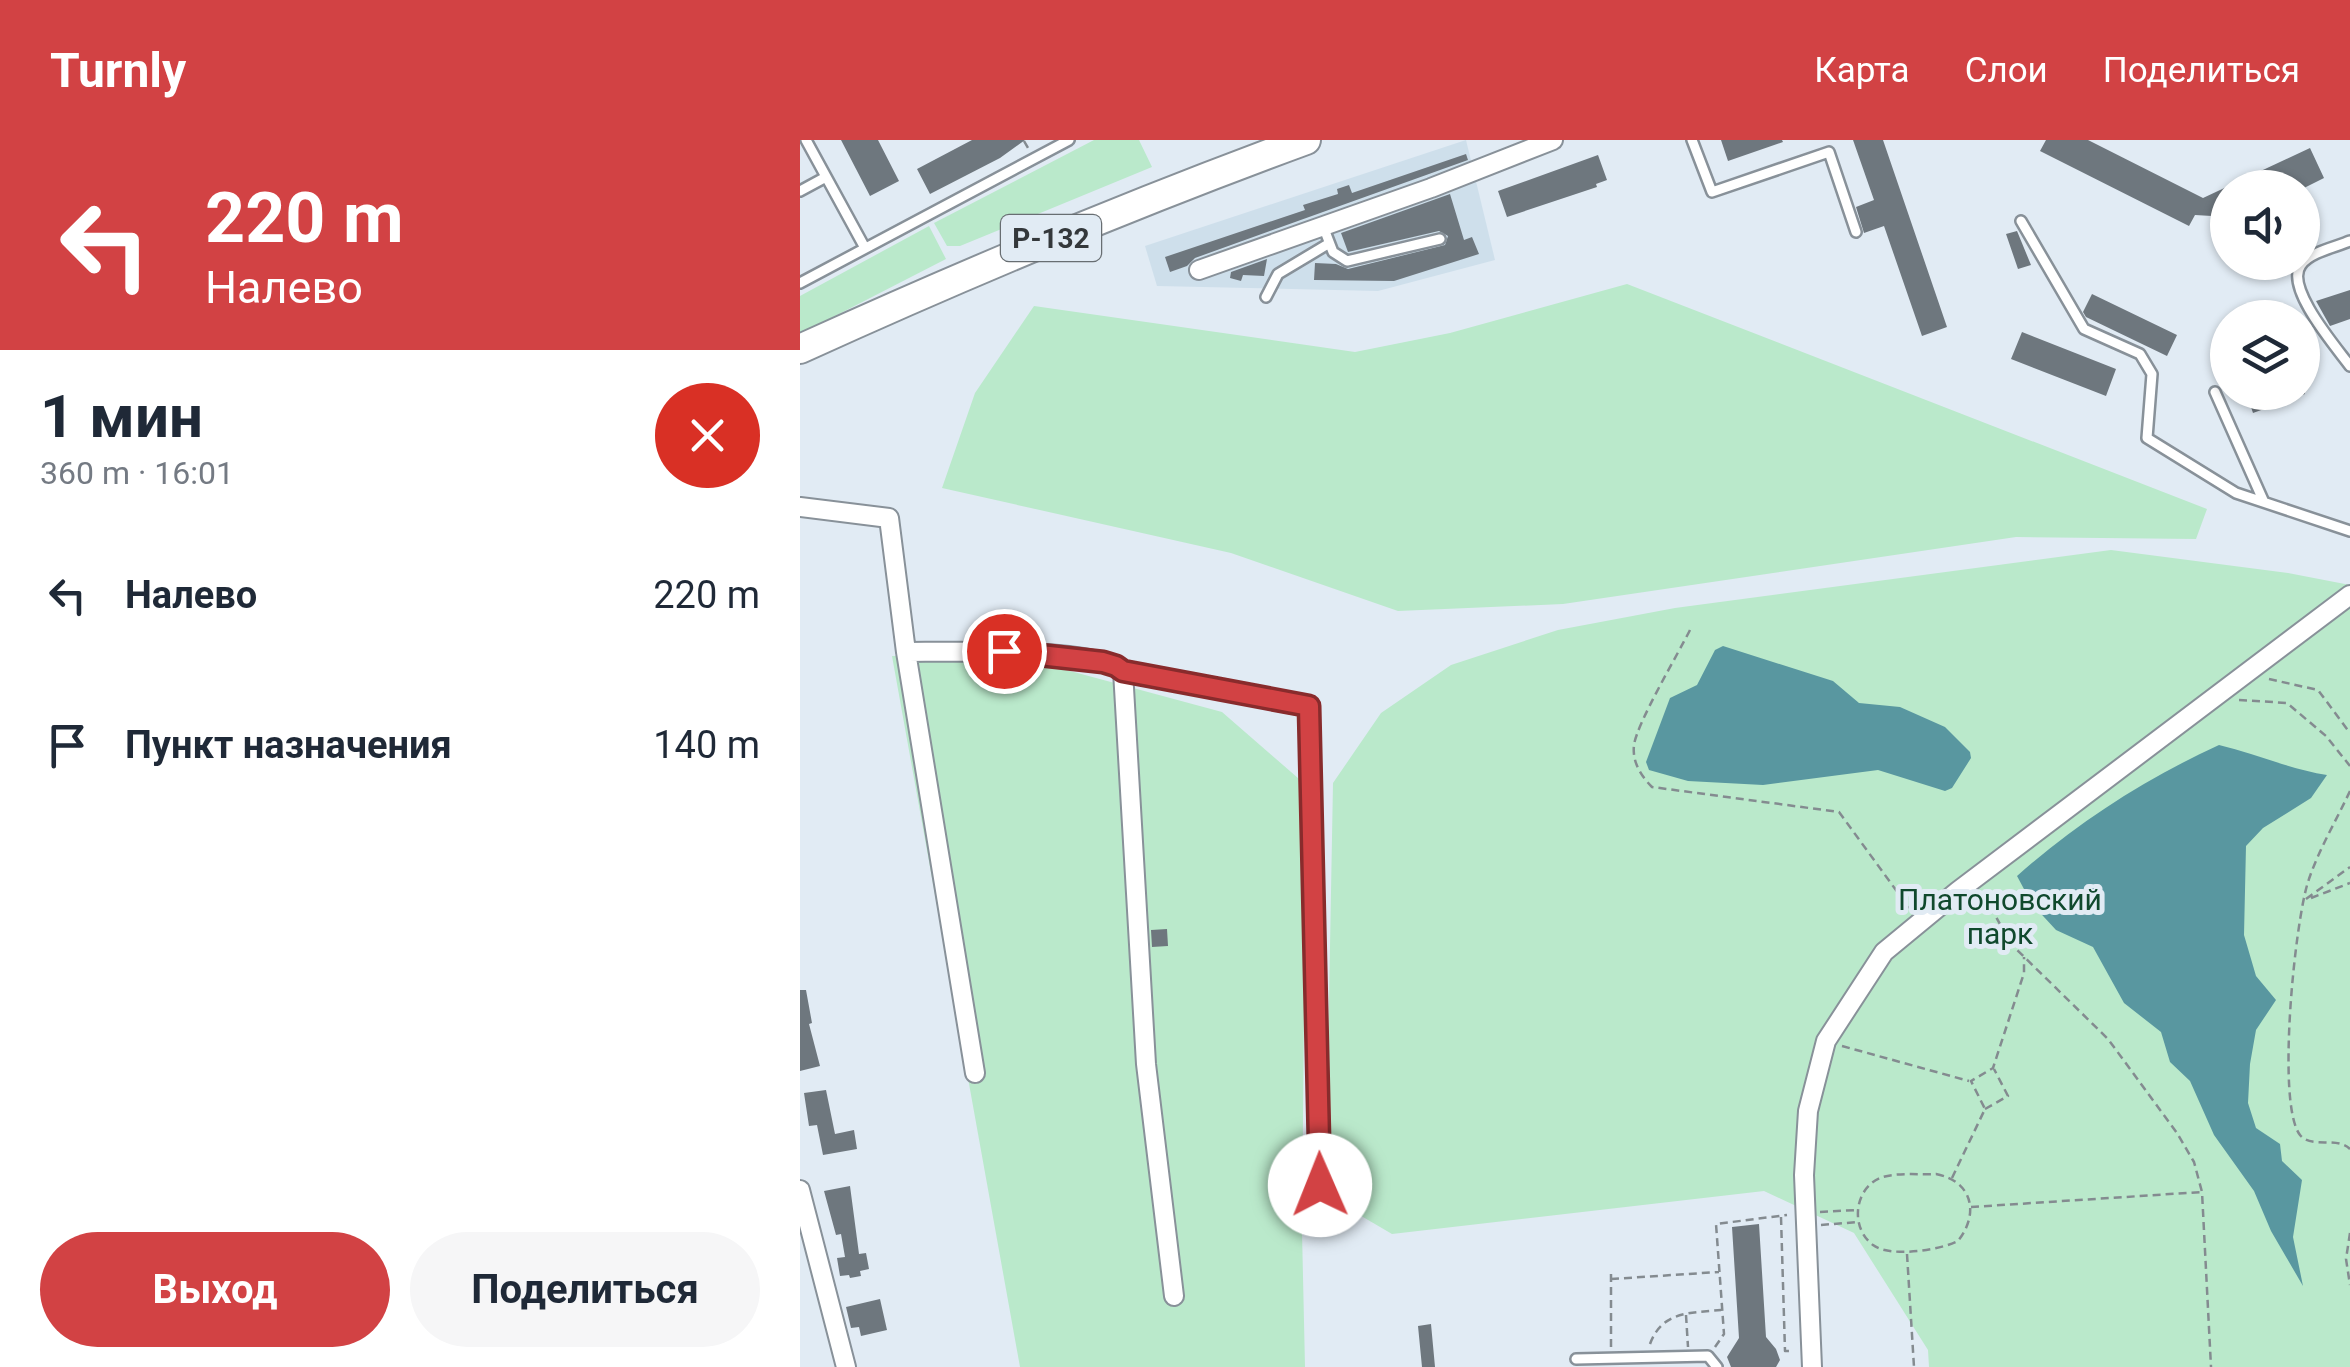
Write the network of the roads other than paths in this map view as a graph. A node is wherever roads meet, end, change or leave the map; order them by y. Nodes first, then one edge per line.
1 (1069, 140) edge
2 (1306, 140) edge
3 (1552, 140) edge
4 (1692, 140) edge
5 (804, 143) edge
6 (826, 177) junction
7 (800, 191) edge
8 (2021, 221) dead end
9 (1856, 232) dead end
10 (1325, 235) junction
11 (1440, 240) dead end
12 (2350, 241) edge
13 (865, 248) junction
14 (1199, 270) dead end
15 (800, 283) edge
16 (1266, 297) dead end
17 (800, 349) edge
18 (2350, 366) edge
19 (2224, 410) edge
20 (2263, 500) junction
21 (800, 507) edge
22 (2350, 531) edge
23 (2350, 595) edge
24 (906, 652) junction
25 (1123, 671) junction
26 (975, 1073) dead end
27 (1320, 1185) dead end
28 (800, 1190) edge
29 (1174, 1296) dead end
30 (1576, 1359) dead end
31 (846, 1367) edge
32 (1717, 1367) edge
33 (1812, 1367) edge

1 - 13 lane
2 - 17 main road, Р-132
3 - 10 street
4 - 9 lane
5 - 6 lane
6 - 7 lane
6 - 13 lane
8 - 20 lane
10 - 11 lane
10 - 14 street
10 - 16 lane
12 - 18 lane
13 - 15 lane
19 - 20 lane
20 - 22 lane
21 - 24 street
23 - 33 street
24 - 25 street
24 - 26 street
25 - 27 street
25 - 29 street
28 - 31 street
30 - 32 lane

